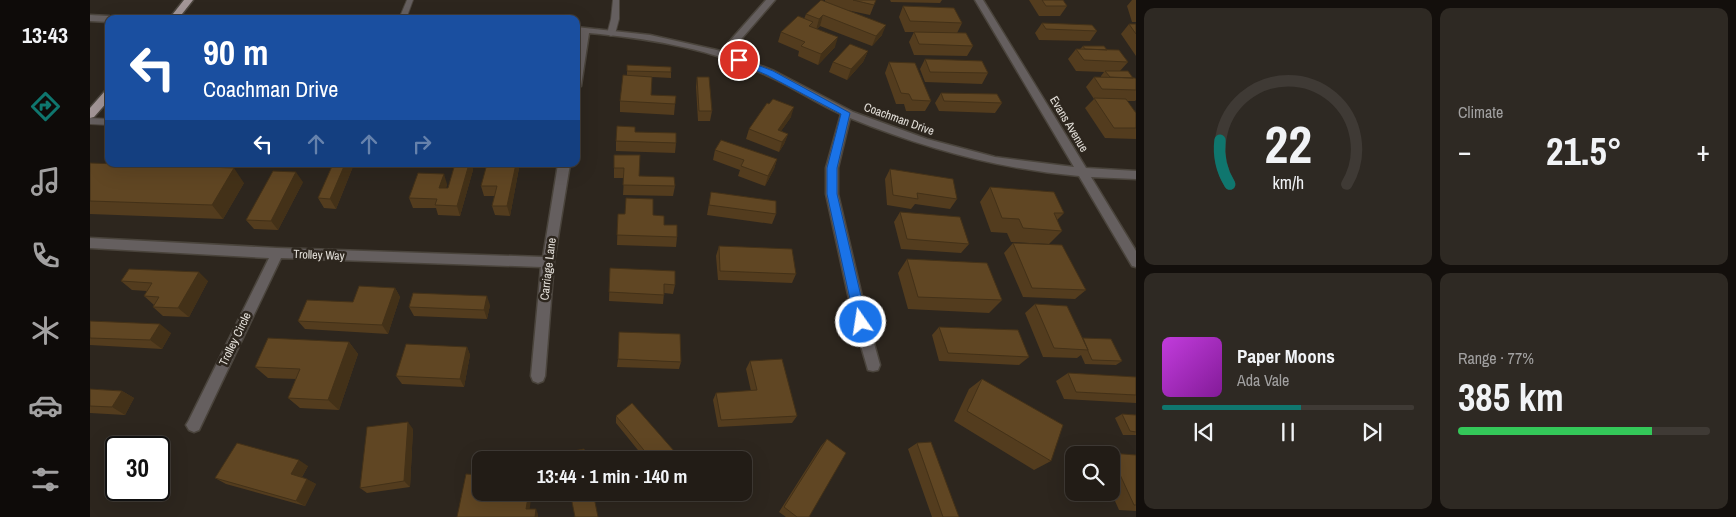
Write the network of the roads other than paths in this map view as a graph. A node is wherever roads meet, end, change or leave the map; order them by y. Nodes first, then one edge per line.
1 (189, 0) edge
2 (410, 0) edge
3 (616, 0) edge
4 (771, 0) edge
5 (979, 0) edge
6 (176, 15) edge
7 (404, 15) edge
8 (90, 18) edge
9 (105, 19) edge
10 (581, 30) edge
11 (611, 34) junction
12 (723, 54) junction
13 (105, 98) edge
14 (846, 113) junction
15 (90, 115) edge
16 (90, 121) edge
17 (105, 122) edge
18 (564, 167) edge
19 (1084, 173) junction
20 (1136, 176) edge
21 (90, 243) edge
22 (277, 253) junction
23 (548, 262) junction
24 (1136, 262) edge
25 (873, 365) dead end
26 (538, 376) dead end
27 (194, 424) dead end

1 - 6 main road
2 - 7 lane
3 - 11 lane
4 - 12 street
5 - 19 street, Evans Avenue
8 - 9 street
10 - 11 street, Coachman Drive
11 - 12 street, Coachman Drive
12 - 14 street, Coachman Drive
13 - 15 main road
14 - 19 street, Coachman Drive
14 - 25 street
16 - 17 lane
18 - 23 street, Carriage Lane
19 - 20 street, Coachman Drive
19 - 24 street, Evans Avenue
21 - 22 street, Trolley Way
22 - 23 street, Trolley Way
22 - 27 street, Trolley Circle
23 - 26 street, Carriage Lane

